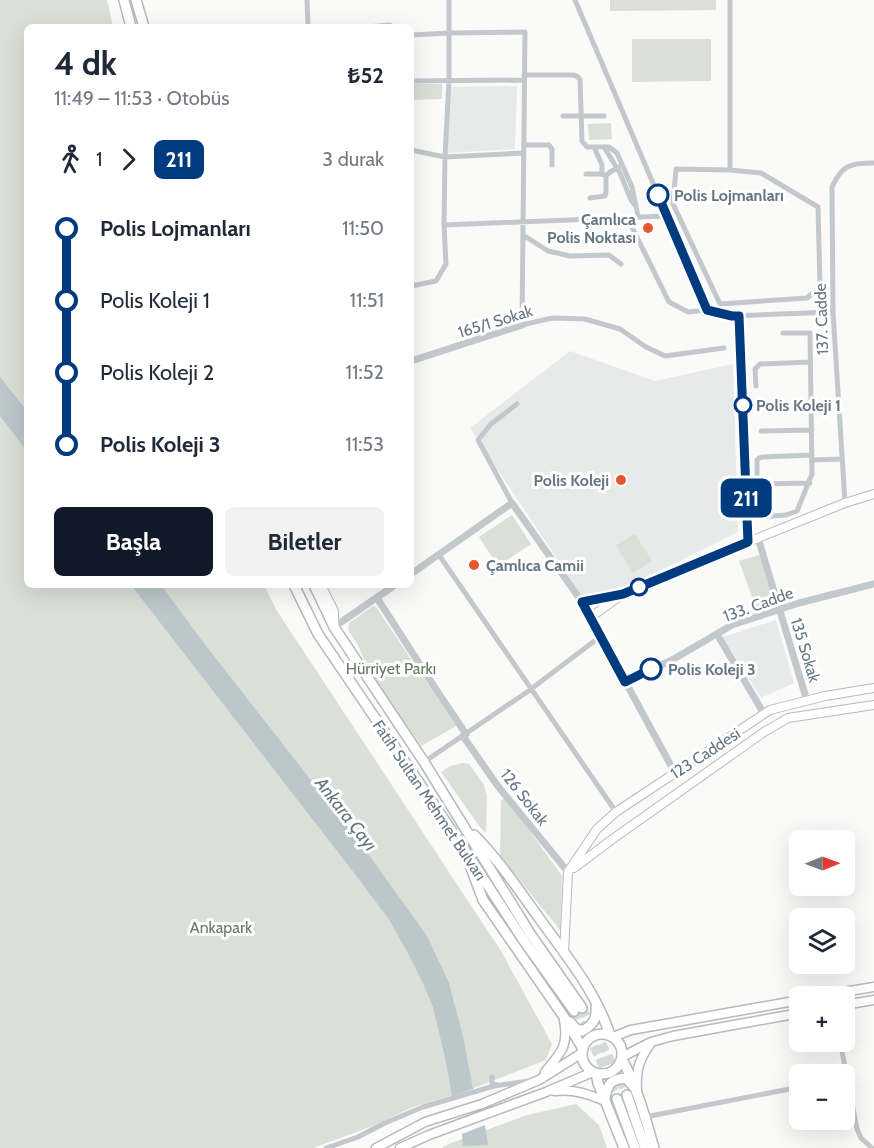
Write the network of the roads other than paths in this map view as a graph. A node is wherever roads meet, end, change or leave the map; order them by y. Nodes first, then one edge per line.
1 (124, 0) edge
2 (136, 0) edge
3 (307, 0) edge
4 (449, 0) edge
5 (575, 0) edge
6 (730, 0) edge
7 (129, 24) edge
8 (143, 24) edge
9 (308, 24) edge
10 (449, 33) junction
11 (414, 35) edge
12 (524, 77) junction
13 (449, 80) junction
14 (414, 81) edge
15 (563, 116) dead end
16 (581, 116) junction
17 (604, 116) dead end
18 (524, 145) junction
19 (594, 147) junction
20 (414, 151) edge
21 (524, 153) junction
22 (445, 157) junction
23 (874, 163) edge
24 (552, 165) dead end
25 (620, 167) junction
26 (730, 170) junction
27 (586, 174) dead end
28 (604, 175) junction
29 (590, 198) dead end
30 (638, 216) junction
31 (667, 216) junction
32 (627, 217) junction
33 (523, 221) junction
34 (444, 225) junction
35 (524, 235) junction
36 (621, 264) dead end
37 (414, 285) edge
38 (807, 298) junction
39 (707, 310) junction
40 (833, 312) junction
41 (808, 313) junction
42 (739, 316) junction
43 (522, 325) junction
44 (783, 333) dead end
45 (724, 348) dead end
46 (414, 360) edge
47 (811, 362) junction
48 (756, 386) dead end
49 (516, 404) dead end
50 (761, 430) dead end
51 (812, 430) junction
52 (812, 457) junction
53 (842, 459) junction
54 (810, 483) junction
55 (874, 494) edge
56 (512, 503) junction
57 (845, 503) junction
58 (758, 517) dead end
59 (758, 538) junction
60 (748, 542) junction
61 (439, 555) junction
62 (414, 572) edge
63 (874, 584) edge
64 (295, 588) edge
65 (315, 588) edge
66 (322, 588) edge
67 (391, 588) edge
68 (623, 594) junction
69 (377, 598) junction
70 (582, 602) junction
71 (780, 609) junction
72 (591, 617) junction
73 (334, 627) junction
74 (717, 634) junction
75 (601, 636) junction
76 (625, 682) junction
77 (874, 688) edge
78 (530, 689) junction
79 (807, 701) junction
80 (874, 705) edge
81 (764, 714) junction
82 (465, 735) junction
83 (424, 762) junction
84 (675, 773) junction
85 (616, 812) junction
86 (461, 821) junction
87 (464, 849) junction
88 (568, 872) junction
89 (564, 953) junction
90 (874, 987) edge
91 (855, 990) edge
92 (874, 1000) edge
93 (595, 1001) junction
94 (789, 1002) edge
95 (855, 1003) edge
96 (789, 1015) edge
97 (564, 1017) junction
98 (611, 1036) junction
99 (651, 1042) junction
100 (583, 1051) junction
101 (622, 1058) junction
102 (595, 1072) junction
103 (492, 1077) dead end
104 (539, 1079) junction
105 (500, 1086) junction
106 (789, 1089) edge
107 (546, 1092) junction
108 (637, 1092) junction
109 (627, 1095) tunnel mouth
110 (617, 1099) tunnel mouth
111 (605, 1101) junction
112 (645, 1117) junction
113 (855, 1120) edge
114 (404, 1147) edge
115 (326, 1148) edge
116 (376, 1148) edge
117 (624, 1148) edge
118 (635, 1148) edge
119 (645, 1148) edge
120 (654, 1148) edge
121 (873, 1148) edge

1 - 7 highway
2 - 8 highway
3 - 9 street
4 - 10 street
5 - 31 street
6 - 26 street
10 - 11 street
10 - 12 street
10 - 13 street
12 - 13 street
12 - 16 street
12 - 18 street
13 - 14 street
13 - 22 street
15 - 16 street
16 - 17 street
16 - 19 street
18 - 21 street
18 - 24 street
19 - 25 street
19 - 28 street
20 - 22 street
21 - 22 street
21 - 33 street
22 - 34 street
23 - 40 street, 137. Cadde
25 - 28 street
25 - 30 street
26 - 38 street
26 - 38 street
27 - 28 street
28 - 29 street
30 - 31 street
30 - 32 street
31 - 39 street
32 - 33 street
32 - 39 street
33 - 34 street
33 - 35 street
34 - 37 street
35 - 36 street
35 - 43 street
38 - 41 street
39 - 42 street
40 - 41 street
40 - 53 street, 137. Cadde
41 - 42 street
42 - 60 street
43 - 45 street, 165/1 Sokak
43 - 46 street, 165/1 Sokak
44 - 47 street
47 - 48 street
47 - 51 street
49 - 56 street
50 - 51 street
51 - 52 street
52 - 53 street
52 - 54 street
52 - 54 street
53 - 57 street, 137. Cadde
54 - 58 street
55 - 57 main road
56 - 61 street
56 - 70 street
57 - 59 main road
59 - 60 main road
59 - 71 street, 135 Sokak
60 - 68 main road
61 - 62 street
61 - 78 street
63 - 71 street, 133. Cadde
64 - 87 highway, Fatih Sultan Mehmet Bulvarı
65 - 73 highway, Fatih Sultan Mehmet Bulvarı
66 - 73 main road
67 - 69 street
68 - 70 main road
68 - 72 main road
69 - 73 street
69 - 82 street, 126 Sokak
70 - 72 street
71 - 74 street, 133. Cadde
71 - 79 street, 135 Sokak
72 - 75 street
73 - 83 highway, Fatih Sultan Mehmet Bulvarı
74 - 76 street, 133. Cadde
74 - 81 street
75 - 76 street
75 - 78 street
76 - 84 street
77 - 79 main road, 123 Caddesi
78 - 82 street
78 - 85 street
79 - 81 main road, 123 Caddesi
80 - 88 main road, 123 Caddesi
81 - 84 main road, 123 Caddesi
82 - 83 street
82 - 88 street, 126 Sokak
83 - 86 highway, Fatih Sultan Mehmet Bulvarı
84 - 85 main road, 123 Caddesi
85 - 88 main road, 123 Caddesi
86 - 87 highway, Fatih Sultan Mehmet Bulvarı
86 - 89 highway
87 - 97 highway
88 - 89 main road
89 - 93 highway
90 - 91 main road
92 - 95 main road
93 - 97 highway
93 - 98 highway
94 - 98 main road
96 - 99 main road
97 - 100 highway
97 - 104 main road
98 - 100 highway
98 - 101 highway
99 - 101 main road
99 - 108 main road
100 - 102 highway
100 - 104 main road
101 - 102 highway
101 - 108 highway
102 - 107 main road
102 - 111 highway
103 - 105 street
104 - 105 street
104 - 116 main road
105 - 115 street
106 - 112 street
107 - 111 main road
107 - 114 main road
108 - 111 highway
108 - 112 highway
109 - 119 highway
110 - 118 highway
111 - 117 highway
112 - 120 highway
113 - 121 street

